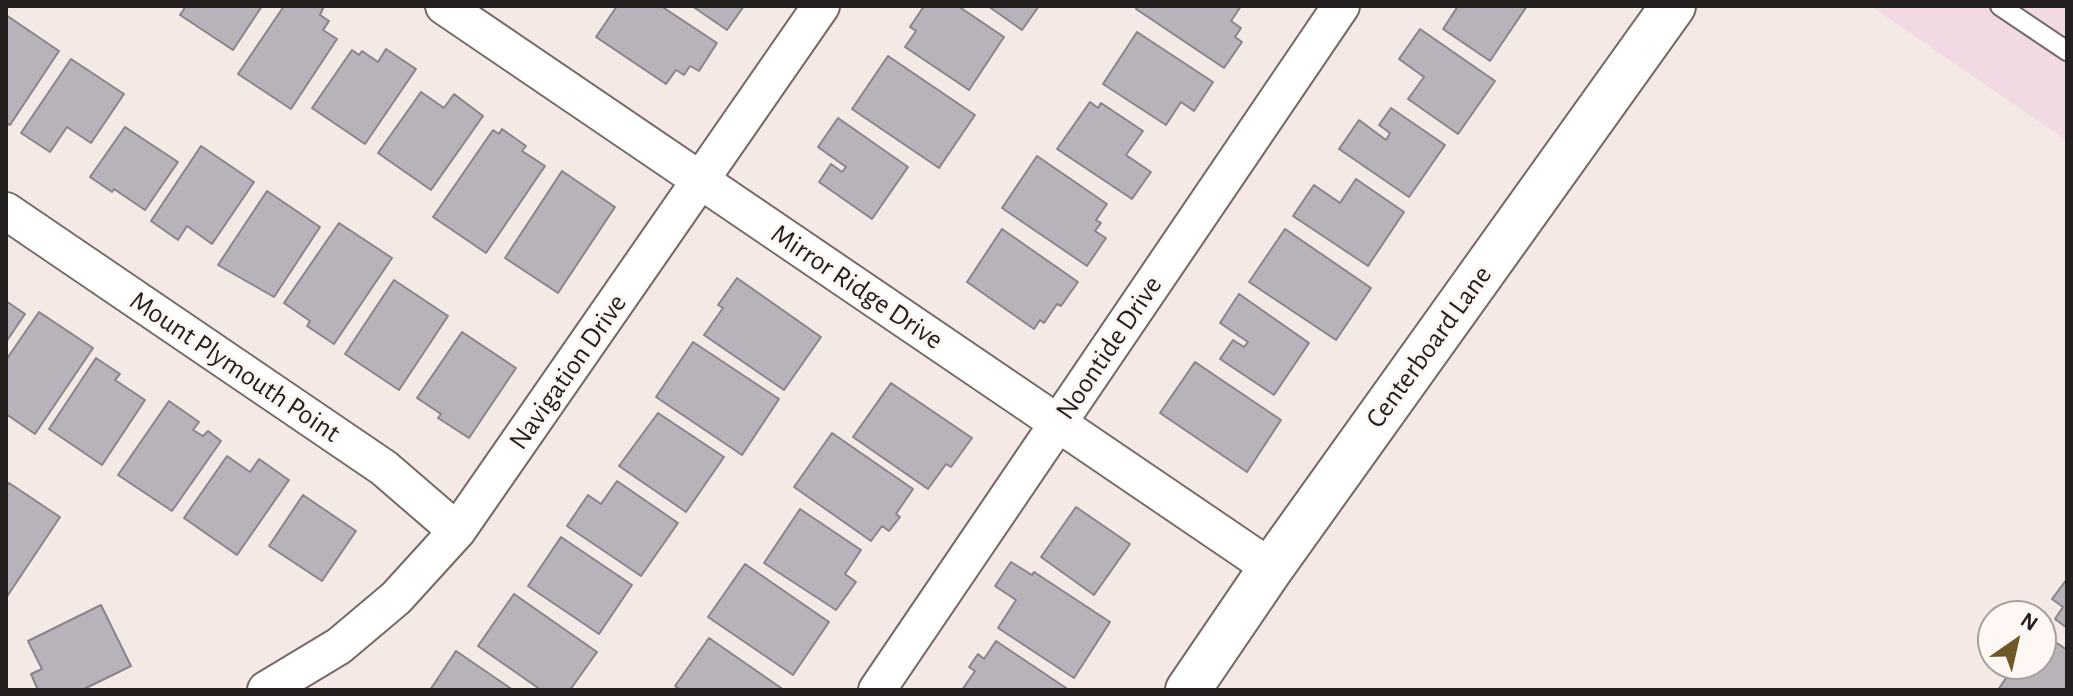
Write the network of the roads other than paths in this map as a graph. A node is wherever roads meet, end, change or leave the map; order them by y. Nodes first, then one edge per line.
1 (444, 6) edge
2 (821, 6) edge
3 (1341, 6) edge
4 (1673, 6) edge
5 (2000, 6) edge
6 (2067, 51) edge
7 (700, 181) junction
8 (6, 211) edge
9 (1059, 423) junction
10 (457, 531) junction
11 (1271, 568) junction
12 (266, 690) edge
13 (877, 690) edge
14 (1188, 690) edge

1 - 7 street, Mirror Ridge Drive
2 - 7 street, Navigation Drive
3 - 9 street, Noontide Drive
4 - 11 street, Centerboard Lane
5 - 6 lane
7 - 9 street, Mirror Ridge Drive
7 - 10 street, Navigation Drive
8 - 10 street, Mount Plymouth Point
9 - 11 street, Mirror Ridge Drive
9 - 13 street, Noontide Drive
10 - 12 street, Navigation Drive
11 - 14 street, Centerboard Lane

